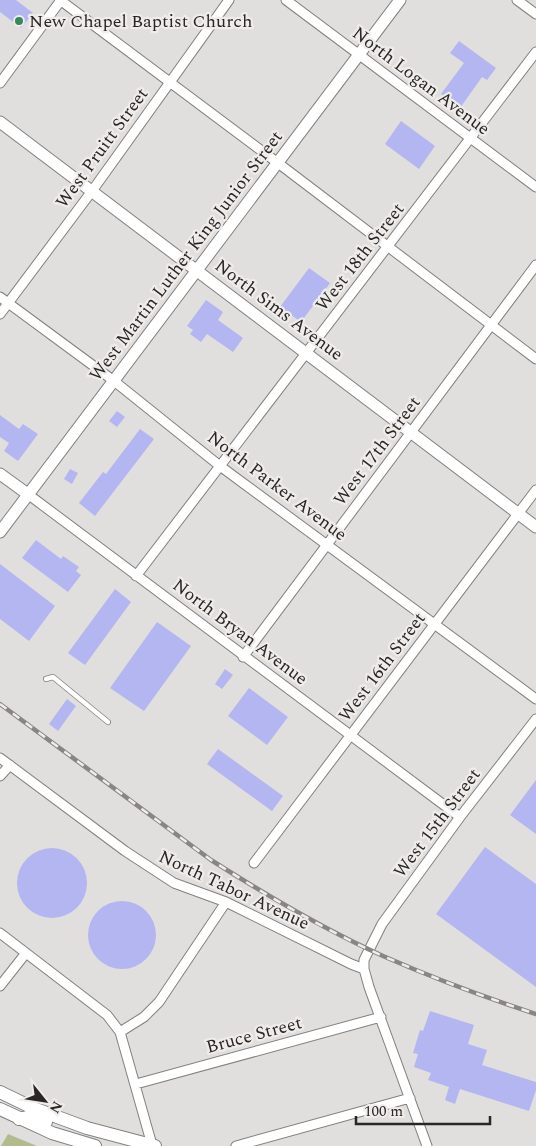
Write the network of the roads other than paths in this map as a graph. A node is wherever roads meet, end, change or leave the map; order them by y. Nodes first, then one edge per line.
1 (61, 0) edge
2 (229, 0) edge
3 (286, 0) edge
4 (400, 0) edge
5 (517, 0) edge
6 (536, 14) edge
7 (536, 52) edge
8 (359, 55) junction
9 (0, 82) edge
10 (170, 82) junction
11 (0, 122) edge
12 (471, 140) junction
13 (278, 163) junction
14 (536, 187) edge
15 (92, 191) junction
16 (388, 247) junction
17 (536, 265) edge
18 (197, 270) junction
19 (0, 297) edge
20 (8, 304) junction
21 (0, 314) edge
22 (490, 325) junction
23 (306, 353) junction
24 (536, 359) edge
25 (114, 381) junction
26 (411, 432) junction
27 (220, 466) junction
28 (0, 474) edge
29 (536, 490) edge
30 (28, 495) junction
31 (518, 513) junction
32 (536, 527) edge
33 (0, 532) edge
34 (327, 544) junction
35 (136, 576) junction
36 (434, 624) junction
37 (243, 657) junction
38 (46, 679) dead end
39 (536, 699) edge
40 (536, 719) edge
41 (108, 722) dead end
42 (350, 736) junction
43 (0, 758) edge
44 (10, 765) junction
45 (0, 776) edge
46 (460, 817) junction
47 (254, 863) dead end
48 (226, 902) junction
49 (0, 933) edge
50 (26, 952) junction
51 (364, 969) junction
52 (0, 986) edge
53 (381, 1016) junction
54 (120, 1032) junction
55 (136, 1084) junction
56 (0, 1092) edge
57 (410, 1098) junction
58 (0, 1109) edge
59 (19, 1118) junction
60 (95, 1146) edge
61 (124, 1146) edge
62 (152, 1146) edge
63 (236, 1146) edge
64 (427, 1146) edge

1 - 9 street
1 - 10 street
2 - 10 street, West Pruitt Street
3 - 8 street, North Logan Avenue
4 - 8 street, West Martin Luther King Junior Street
5 - 6 street
7 - 12 street, West 18th Street
8 - 12 street, North Logan Avenue
8 - 13 street, West Martin Luther King Junior Street
10 - 13 street
10 - 15 street, West Pruitt Street
11 - 15 street, North Sims Avenue
12 - 14 street, North Logan Avenue
12 - 16 street, West 18th Street
13 - 16 street
13 - 18 street, West Martin Luther King Junior Street
15 - 18 street, North Sims Avenue
15 - 20 street, West Pruitt Street
16 - 22 street
16 - 23 street, West 18th Street
17 - 22 street, West 17th Street
18 - 23 street, North Sims Avenue
18 - 25 street, West Martin Luther King Junior Street
19 - 20 street, North Parker Avenue
20 - 21 street, West Pruitt Street
20 - 25 street, North Parker Avenue
22 - 24 street
22 - 26 street, West 17th Street
23 - 26 street, North Sims Avenue
23 - 27 street, West 18th Street
25 - 27 street, North Parker Avenue
25 - 30 street, West Martin Luther King Junior Street
26 - 31 street, North Sims Avenue
26 - 34 street, West 17th Street
27 - 34 street, North Parker Avenue
27 - 35 street, West 18th Street
28 - 30 street, North Bryan Avenue
29 - 31 street, West 16th Street
30 - 33 street, West Martin Luther King Junior Street
30 - 35 street, North Bryan Avenue
31 - 32 street, North Sims Avenue
31 - 36 street, West 16th Street
34 - 36 street, North Parker Avenue
34 - 37 street, West 17th Street
35 - 37 street, North Bryan Avenue
36 - 39 street, North Parker Avenue
36 - 42 street, West 16th Street
37 - 42 street, North Bryan Avenue
38 - 41 lane
40 - 46 street, West 15th Street
42 - 46 street, North Bryan Avenue
42 - 47 street, West 16th Street
43 - 44 street, North Tabor Avenue
44 - 45 street
44 - 48 street, North Tabor Avenue
46 - 51 street, West 15th Street
48 - 51 street, North Tabor Avenue
48 - 54 street
49 - 50 street
50 - 52 street
50 - 54 street
51 - 53 street
53 - 55 street, Bruce Street
53 - 57 street
54 - 55 street
55 - 62 street
56 - 62 main road
57 - 63 street
57 - 64 street
58 - 59 main road
59 - 60 main road
59 - 61 main road

